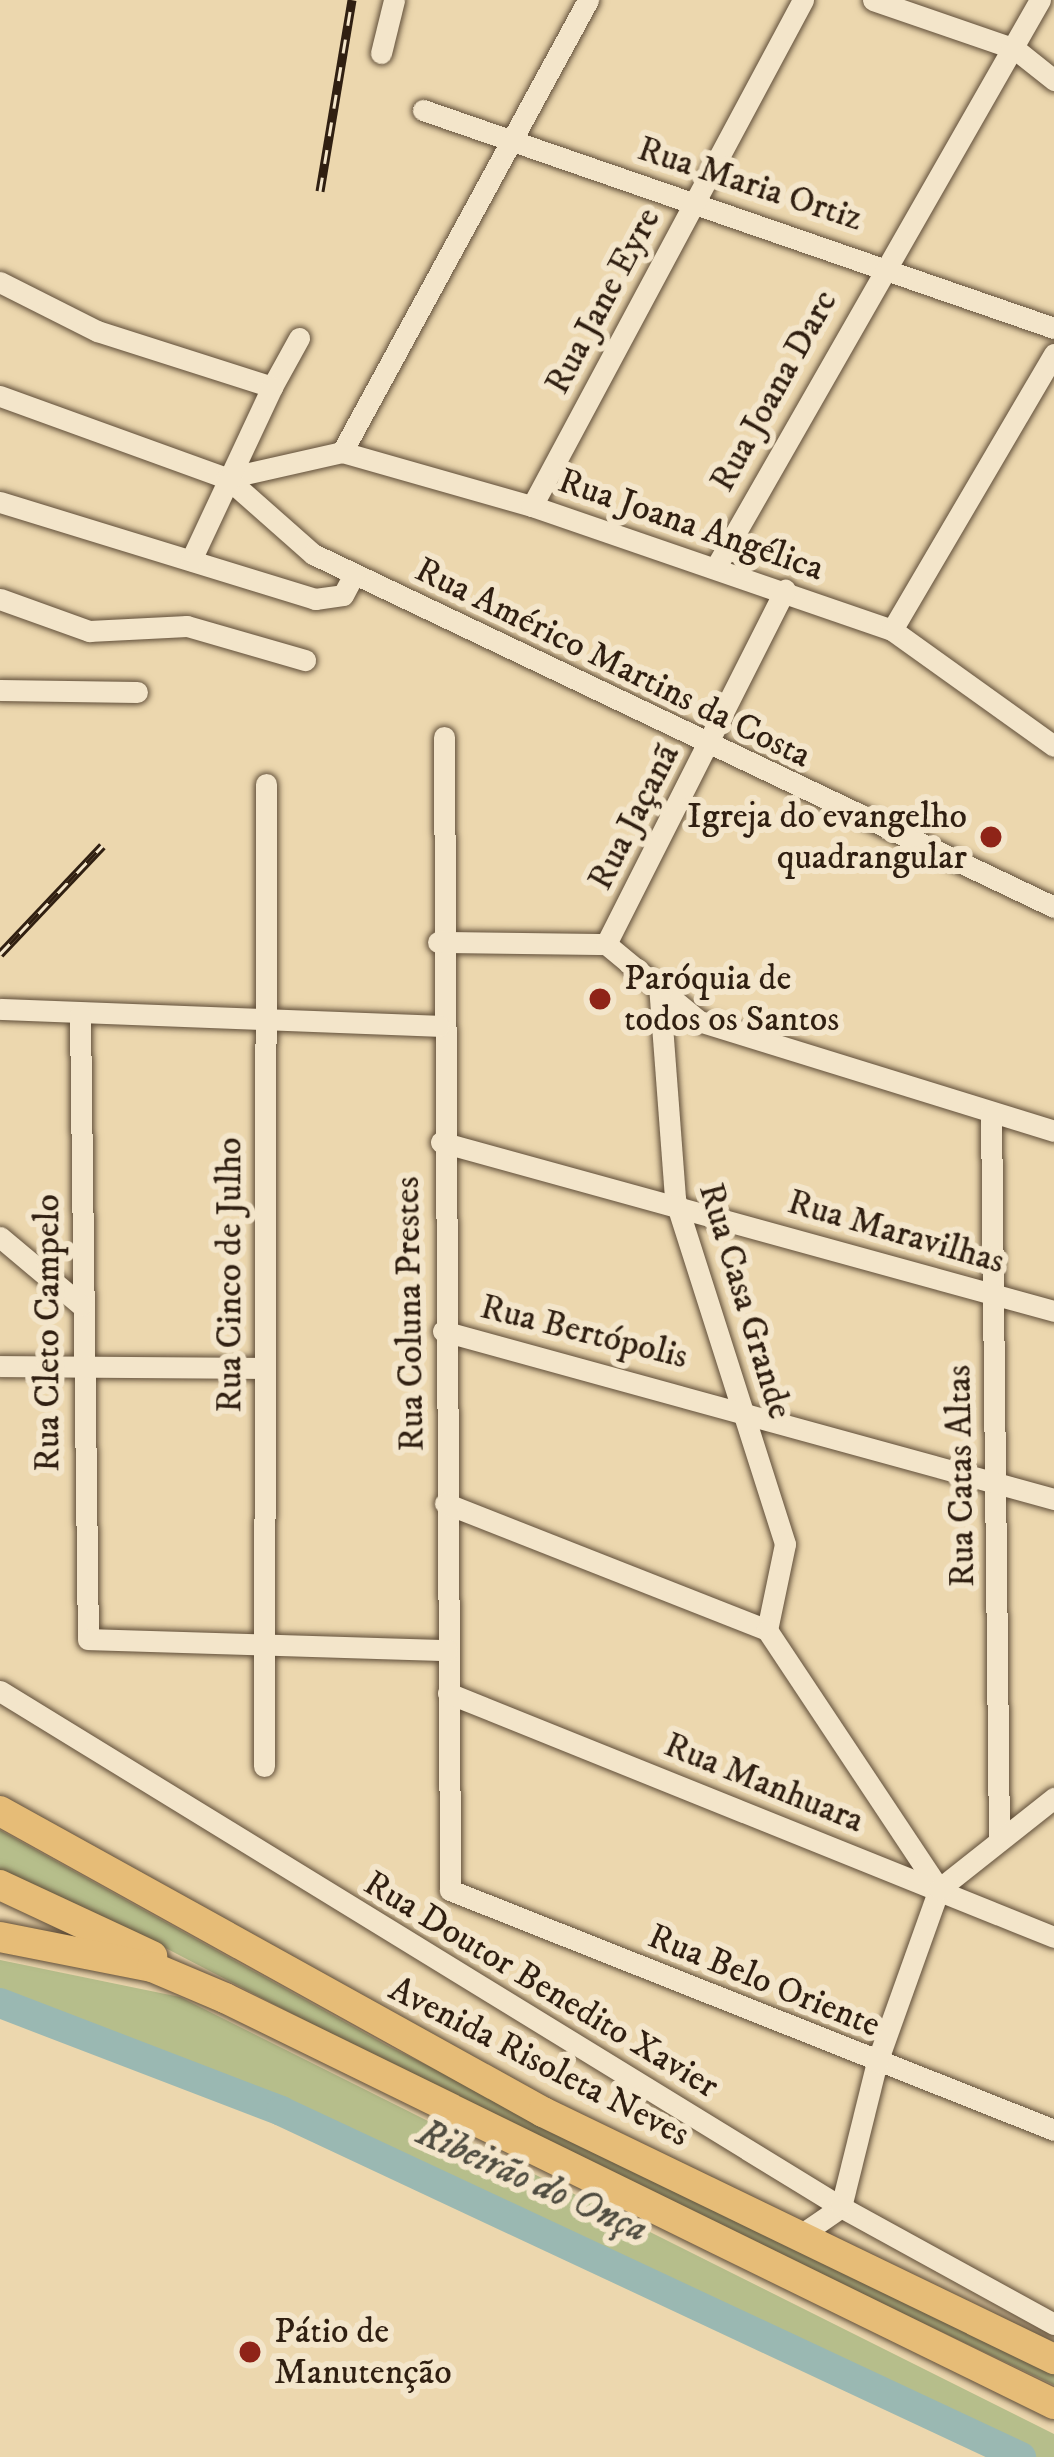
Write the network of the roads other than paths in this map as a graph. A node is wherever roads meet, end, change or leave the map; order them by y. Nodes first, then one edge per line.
1 (394, 0) edge
2 (588, 0) edge
3 (803, 0) edge
4 (873, 0) edge
5 (1040, 0) edge
6 (1016, 49) junction
7 (381, 52) dead end
8 (1054, 80) edge
9 (423, 110) dead end
10 (514, 141) junction
11 (692, 202) junction
12 (882, 261) junction
13 (0, 282) edge
14 (1054, 328) edge
15 (299, 338) dead end
16 (1054, 354) edge
17 (272, 387) junction
18 (0, 396) edge
19 (342, 452) junction
20 (274, 461) junction
21 (227, 478) junction
22 (0, 502) edge
23 (532, 506) junction
24 (260, 507) junction
25 (190, 560) junction
26 (716, 567) junction
27 (354, 574) junction
28 (785, 590) junction
29 (0, 599) edge
30 (892, 630) junction
31 (305, 660) dead end
32 (0, 690) edge
33 (137, 692) dead end
34 (444, 737) dead end
35 (1054, 746) edge
36 (706, 747) junction
37 (266, 784) dead end
38 (1054, 907) edge
39 (438, 941) junction
40 (606, 944) junction
41 (659, 985) junction
42 (0, 1010) edge
43 (80, 1015) junction
44 (263, 1023) junction
45 (439, 1026) junction
46 (991, 1112) junction
47 (1054, 1131) edge
48 (441, 1142) junction
49 (675, 1199) junction
50 (0, 1237) edge
51 (989, 1294) junction
52 (81, 1304) junction
53 (1054, 1311) edge
54 (443, 1331) junction
55 (0, 1366) edge
56 (80, 1366) junction
57 (261, 1367) junction
58 (742, 1406) junction
59 (995, 1482) junction
60 (1054, 1499) edge
61 (446, 1503) junction
62 (767, 1630) junction
63 (265, 1646) junction
64 (447, 1650) junction
65 (0, 1691) edge
66 (448, 1693) junction
67 (263, 1766) dead end
68 (1054, 1798) edge
69 (0, 1811) edge
70 (999, 1838) junction
71 (0, 1886) edge
72 (939, 1889) junction
73 (450, 1890) joint
74 (0, 1936) edge
75 (1054, 1937) edge
76 (226, 1998) junction
77 (877, 2062) junction
78 (1054, 2130) edge
79 (841, 2206) junction
80 (799, 2236) junction
81 (1054, 2324) edge
82 (1054, 2359) edge
83 (1054, 2404) edge

1 - 7 street
2 - 10 street
3 - 11 street, Rua Jane Eyre
4 - 6 street
5 - 6 street, Rua Joana Darc
6 - 8 street
6 - 12 street, Rua Joana Darc
9 - 10 street, Rua Maria Ortiz
10 - 11 street, Rua Maria Ortiz
10 - 19 street
11 - 12 street, Rua Maria Ortiz
11 - 23 street, Rua Jane Eyre
12 - 14 street, Rua Maria Ortiz
12 - 26 street, Rua Joana Darc
13 - 17 street
15 - 17 street
16 - 30 street
17 - 21 street
18 - 21 street
19 - 20 street, Rua Joana Angélica
19 - 23 street, Rua Joana Angélica
20 - 21 street, Rua Joana Angélica
20 - 24 street
21 - 24 street, Rua Américo Martins da Costa
21 - 25 street
22 - 25 street
23 - 26 street, Rua Joana Angélica
24 - 27 street, Rua Américo Martins da Costa
25 - 27 street
26 - 28 street, Rua Joana Angélica
27 - 36 street, Rua Américo Martins da Costa
28 - 30 street, Rua Joana Angélica
28 - 36 street, Rua Jaçanã
29 - 31 street
30 - 35 street, Rua Joana Angélica
32 - 33 street
34 - 39 street, Rua Coluna Prestes
36 - 38 street, Rua Américo Martins da Costa
36 - 40 street, Rua Jaçanã
37 - 44 street, Rua Cinco de Julho
39 - 40 street
39 - 45 street, Rua Coluna Prestes
40 - 41 street
41 - 46 street
41 - 49 street, Rua Casa Grande
42 - 43 street
43 - 44 street
43 - 52 street, Rua Cleto Campelo
44 - 45 street
44 - 57 street, Rua Cinco de Julho
45 - 48 street, Rua Coluna Prestes
46 - 47 street
46 - 51 street, Rua Catas Altas
48 - 49 street, Rua Maravilhas
48 - 54 street, Rua Coluna Prestes
49 - 51 street, Rua Maravilhas
49 - 58 street, Rua Casa Grande
50 - 52 street
51 - 53 street, Rua Maravilhas
51 - 59 street, Rua Catas Altas
52 - 56 street, Rua Cleto Campelo
54 - 58 street, Rua Bertópolis
54 - 61 street, Rua Coluna Prestes
55 - 56 street
56 - 57 street
56 - 63 street, Rua Cleto Campelo
57 - 63 street, Rua Cinco de Julho
58 - 59 street, Rua Bertópolis
58 - 62 street, Rua Casa Grande
59 - 60 street, Rua Bertópolis
59 - 70 street, Rua Catas Altas
61 - 62 street
61 - 64 street, Rua Coluna Prestes
62 - 72 street
63 - 64 street
63 - 67 street, Rua Cinco de Julho
64 - 66 street, Rua Coluna Prestes
65 - 79 street, Rua Doutor Benedito Xavier
66 - 72 street, Rua Manhuara
66 - 73 street, Rua Coluna Prestes
68 - 70 street
69 - 80 highway, Avenida Risoleta Neves
70 - 72 street
71 - 76 highway
72 - 75 street, Rua Manhuara
72 - 77 street
73 - 77 street, Rua Belo Oriente
74 - 76 highway
76 - 83 highway
77 - 78 street, Rua Belo Oriente
77 - 79 street
79 - 80 street
79 - 81 street, Rua Doutor Benedito Xavier
80 - 82 highway, Avenida Risoleta Neves

